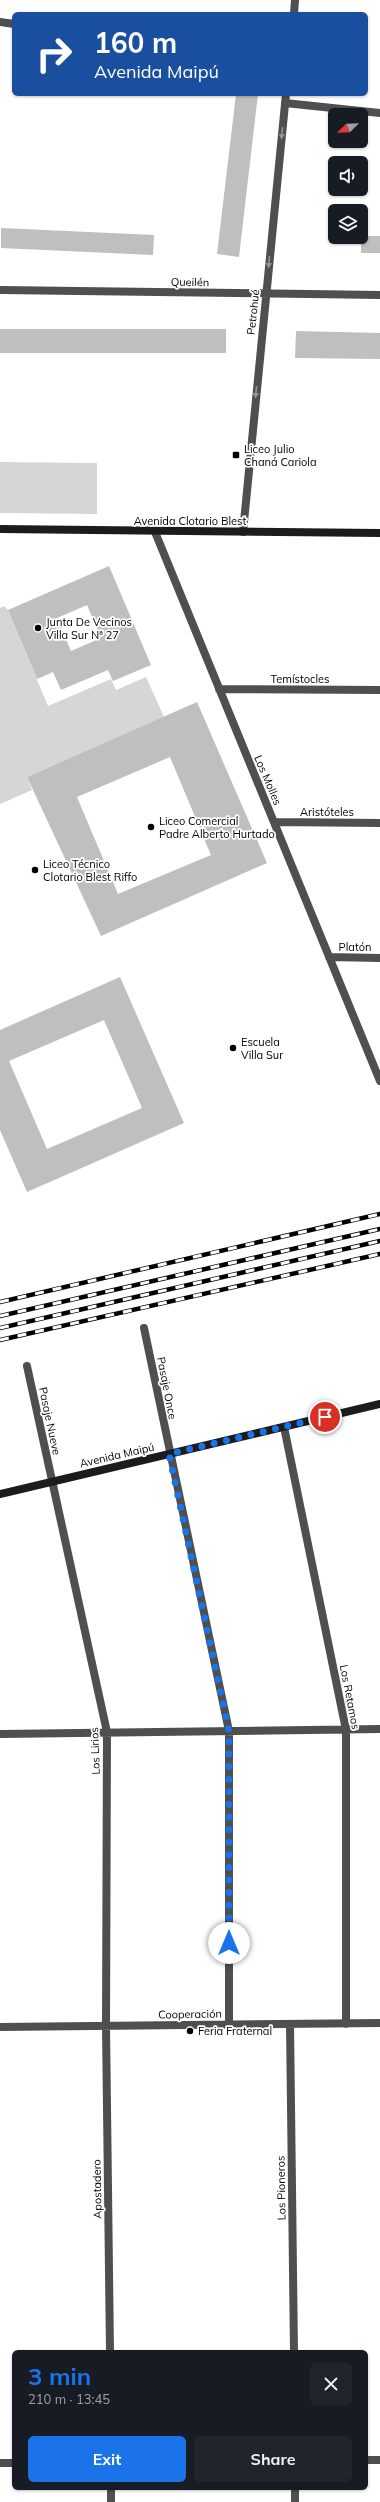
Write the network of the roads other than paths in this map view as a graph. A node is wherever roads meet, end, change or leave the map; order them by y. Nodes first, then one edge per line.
1 (295, 0) edge
2 (294, 12) edge
3 (0, 22) edge
4 (12, 24) edge
5 (286, 96) edge
6 (285, 103) junction
7 (380, 113) edge
8 (0, 290) edge
9 (267, 294) junction
10 (380, 295) edge
11 (0, 529) edge
12 (154, 532) junction
13 (243, 532) junction
14 (380, 532) edge
15 (219, 689) junction
16 (380, 690) edge
17 (274, 822) junction
18 (380, 823) edge
19 (330, 958) junction
20 (380, 958) edge
21 (380, 1081) edge
22 (144, 1328) dead end
23 (28, 1366) dead end
24 (380, 1404) edge
25 (284, 1427) junction
26 (169, 1454) junction
27 (52, 1481) junction
28 (0, 1494) edge
29 (380, 1729) edge
30 (346, 1730) junction
31 (229, 1731) junction
32 (107, 1732) junction
33 (0, 1734) edge
34 (380, 2023) edge
35 (290, 2024) junction
36 (346, 2024) junction
37 (229, 2025) junction
38 (106, 2026) junction
39 (0, 2027) edge
40 (110, 2350) edge
41 (294, 2350) edge
42 (368, 2460) edge
43 (380, 2460) edge
44 (0, 2463) edge
45 (12, 2463) edge
46 (111, 2490) edge
47 (295, 2490) edge
48 (111, 2502) edge
49 (295, 2502) edge

1 - 2 street
3 - 4 street
5 - 6 street, Petrohué
6 - 7 street
6 -> 9 street, Petrohué
8 - 9 street, Queilén
9 - 10 street, Queilén
9 -> 13 street, Petrohué
11 - 12 main road, Avenida Clotario Blest
12 - 13 main road, Avenida Clotario Blest
12 - 15 street, Los Molles
13 - 14 main road, Avenida Clotario Blest
15 - 16 street, Temístocles
15 - 17 street, Los Molles
17 - 18 street, Aristóteles
17 - 19 street, Los Molles
19 - 20 street, Platón
19 - 21 street, Los Molles
22 - 26 street, Pasaje Once
23 - 27 street, Pasaje Nueve
24 - 25 main road, Avenida Maipú
25 - 26 main road, Avenida Maipú
25 - 30 street, Los Retamos
26 - 27 main road, Avenida Maipú
26 - 31 street, Pasaje Once
27 - 28 main road, Avenida Maipú
27 - 32 street, Los Lirios
29 - 30 street
30 - 31 street
30 - 36 street, Los Retamos
31 - 32 street
31 - 37 street, Pasaje Once
32 - 33 street
32 - 38 street, Los Lirios
34 - 36 street, Cooperación
35 - 36 street, Cooperación
35 - 37 street, Cooperación
35 - 41 street, Los Pioneros
37 - 38 street, Cooperación
38 - 39 street, Cooperación
38 - 40 street, Apostadero
42 - 43 street
44 - 45 street
46 - 48 street
47 - 49 street

